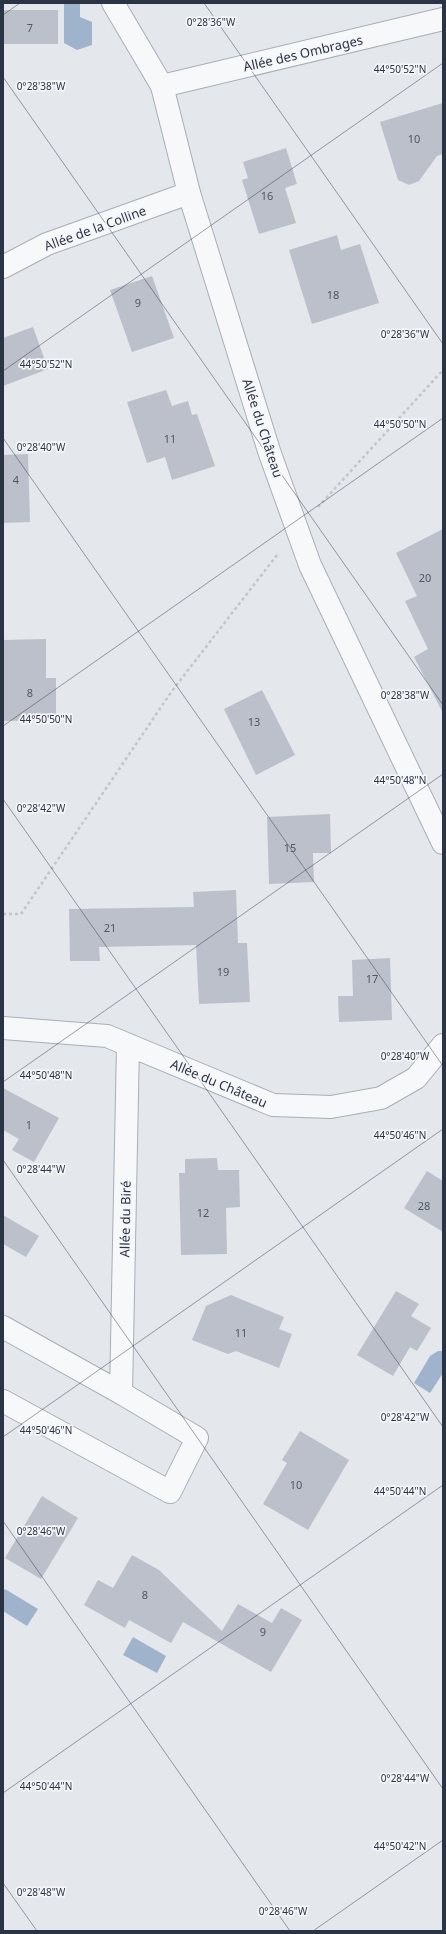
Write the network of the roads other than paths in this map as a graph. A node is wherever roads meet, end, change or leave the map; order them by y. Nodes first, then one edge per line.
1 (113, 3) edge
2 (443, 19) edge
3 (162, 86) junction
4 (189, 193) junction
5 (3, 267) edge
6 (436, 810) edge
7 (443, 843) edge
8 (3, 1028) edge
9 (128, 1045) junction
10 (443, 1045) edge
11 (3, 1327) edge
12 (121, 1393) junction
13 (3, 1401) edge

1 - 3 street, Allée du Château
2 - 3 street, Allée des Ombrages
3 - 4 street, Allée du Château
4 - 5 street, Allée de la Colline
4 - 6 street, Allée du Château
6 - 7 street, Allée du Château
8 - 9 street, Allée du Château
9 - 10 street, Allée du Château
9 - 12 street, Allée du Biré
11 - 12 street
12 - 13 street

